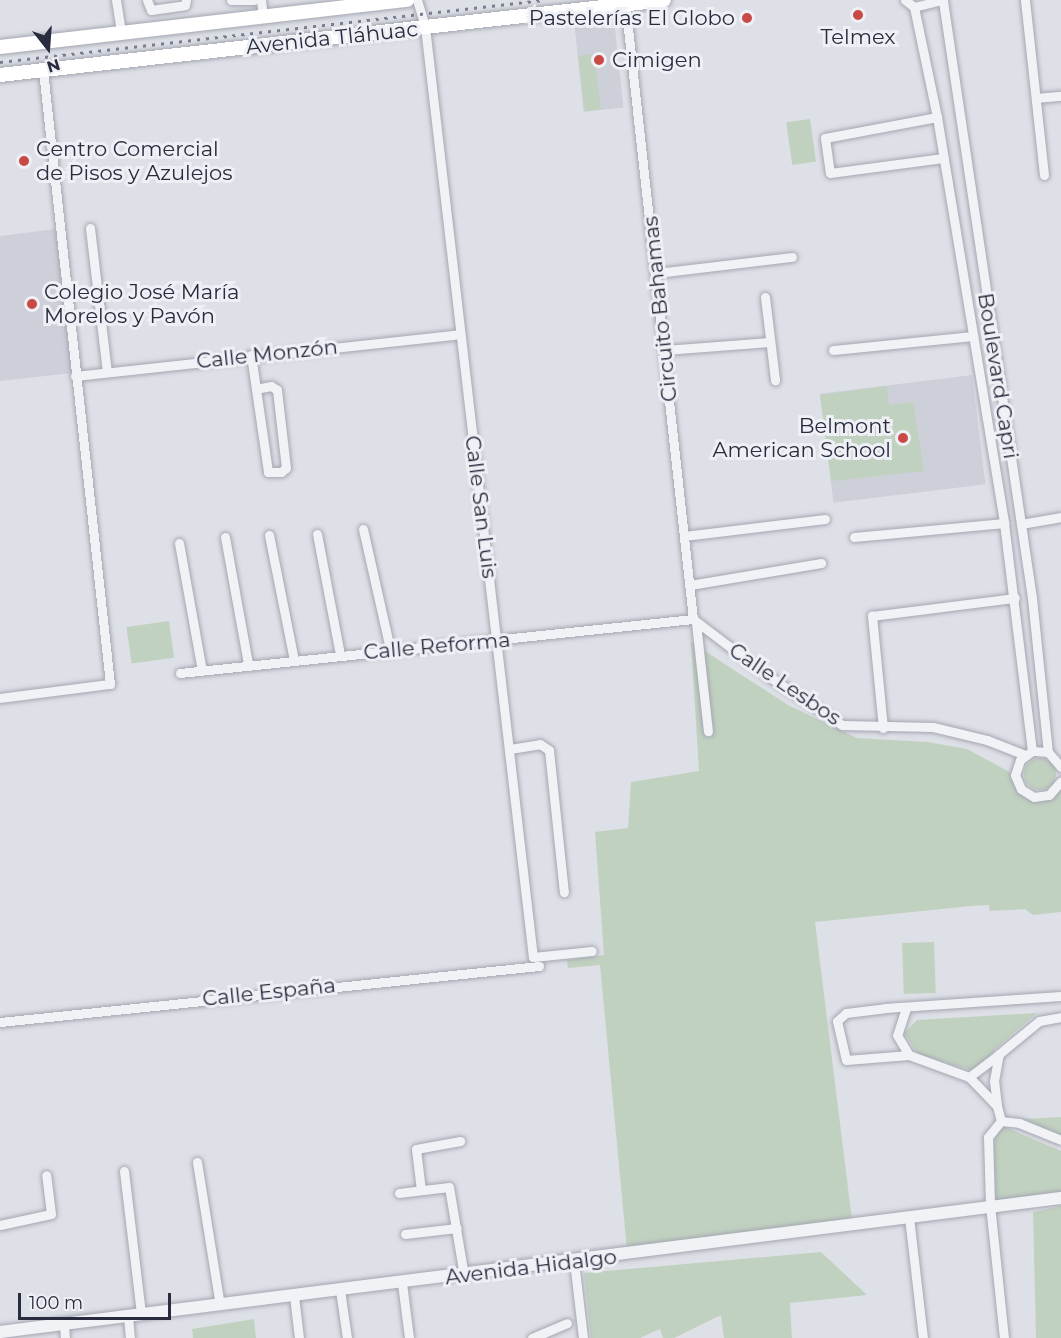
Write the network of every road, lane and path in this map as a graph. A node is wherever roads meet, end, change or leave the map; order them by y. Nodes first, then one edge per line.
1 (116, 0) edge
2 (147, 0) edge
3 (186, 0) edge
4 (231, 0) edge
5 (254, 0) edge
6 (261, 0) edge
7 (407, 0) edge
8 (417, 0) edge
9 (664, 0) edge
10 (905, 0) edge
11 (943, 0) edge
12 (1025, 0) edge
13 (388, 1) edge
14 (625, 2) edge
15 (914, 7) junction
16 (263, 17) junction
17 (425, 27) junction
18 (121, 33) junction
19 (0, 47) edge
20 (43, 70) junction
21 (0, 75) edge
22 (1061, 96) edge
23 (1036, 98) junction
24 (937, 117) junction
25 (943, 158) junction
26 (1044, 175) dead end
27 (90, 228) dead end
28 (792, 257) dead end
29 (657, 273) junction
30 (765, 297) dead end
31 (460, 334) junction
32 (973, 336) junction
33 (770, 342) junction
34 (665, 350) junction
35 (833, 350) dead end
36 (250, 355) junction
37 (107, 372) junction
38 (75, 376) junction
39 (775, 380) dead end
40 (256, 389) junction
41 (1061, 517) edge
42 (825, 519) dead end
43 (1004, 523) junction
44 (1020, 524) junction
45 (363, 529) dead end
46 (317, 534) dead end
47 (269, 535) dead end
48 (684, 536) junction
49 (225, 537) dead end
50 (854, 537) dead end
51 (179, 543) dead end
52 (821, 563) dead end
53 (690, 585) junction
54 (1014, 598) junction
55 (695, 621) junction
56 (498, 641) junction
57 (390, 649) junction
58 (340, 655) junction
59 (294, 660) junction
60 (248, 664) junction
61 (202, 671) junction
62 (180, 673) dead end
63 (0, 698) edge
64 (883, 728) junction
65 (708, 731) dead end
66 (510, 749) junction
67 (1048, 752) junction
68 (1029, 753) junction
69 (1060, 763) edge
70 (1061, 781) edge
71 (564, 892) dead end
72 (592, 951) dead end
73 (536, 963) junction
74 (1061, 996) edge
75 (906, 1008) junction
76 (1061, 1017) edge
77 (0, 1022) edge
78 (999, 1054) junction
79 (909, 1055) junction
80 (969, 1077) junction
81 (997, 1106) junction
82 (1000, 1121) junction
83 (1061, 1140) edge
84 (459, 1141) dead end
85 (197, 1162) dead end
86 (124, 1171) dead end
87 (46, 1175) dead end
88 (421, 1190) junction
89 (399, 1193) dead end
90 (1061, 1197) edge
91 (990, 1204) junction
92 (909, 1217) junction
93 (0, 1225) edge
94 (457, 1228) junction
95 (405, 1234) dead end
96 (574, 1262) junction
97 (464, 1276) junction
98 (402, 1283) junction
99 (340, 1290) junction
100 (294, 1296) junction
101 (220, 1305) junction
102 (141, 1314) junction
103 (128, 1316) junction
104 (567, 1323) dead end
105 (0, 1332) edge
106 (64, 1332) edge
107 (130, 1338) edge
108 (299, 1338) edge
109 (347, 1338) edge
110 (409, 1338) edge
111 (532, 1338) edge
112 (583, 1338) edge
113 (923, 1338) edge
114 (1004, 1338) edge

1 - 18 street
2 - 3 street
4 - 5 street
6 - 16 street
7 - 13 main road, Avenida Tláhuac
8 - 17 street, Calle San Luis
9 - 14 main road, Avenida Tláhuac
10 - 15 street
11 - 15 street
11 - 44 street, Boulevard Capri
12 - 23 street
13 - 16 main road, Avenida Tláhuac
14 - 17 main road, Avenida Tláhuac
14 - 29 street, Circuito Bahamas
15 - 24 street, Boulevard Capri
16 - 18 main road, Avenida Tláhuac
17 - 20 main road, Avenida Tláhuac
17 - 31 street, Calle San Luis
18 - 19 main road, Avenida Tláhuac
20 - 21 main road, Avenida Tláhuac
20 - 38 street
22 - 23 street
23 - 26 street
24 - 25 street, Boulevard Capri
24 - 25 street
25 - 32 street, Boulevard Capri
27 - 37 street
28 - 29 street
29 - 34 street, Circuito Bahamas
30 - 33 street
31 - 36 street, Calle Monzón
31 - 56 street, Calle San Luis
32 - 35 street
32 - 43 street, Boulevard Capri
33 - 34 street
33 - 39 street
34 - 48 street, Circuito Bahamas
36 - 37 street, Calle Monzón
36 - 40 street
37 - 38 street, Calle Monzón
38 - 63 street
40 - 40 street
41 - 44 street
42 - 48 street
43 - 50 street
43 - 54 street, Boulevard Capri
44 - 67 street, Boulevard Capri
45 - 57 street
46 - 58 street
47 - 59 street
48 - 53 street, Circuito Bahamas
49 - 60 street
51 - 61 street
52 - 53 street
53 - 55 street, Circuito Bahamas
54 - 64 street
54 - 68 street, Boulevard Capri
55 - 56 street, Calle Reforma
55 - 64 street, Calle Lesbos
55 - 65 street, Circuito Bahamas
56 - 57 street, Calle Reforma
56 - 66 street, Calle San Luis
57 - 58 street, Calle Reforma
58 - 59 street, Calle Reforma
59 - 60 street, Calle Reforma
60 - 61 street, Calle Reforma
61 - 62 street, Calle Reforma
64 - 68 street, Calle Lesbos
66 - 71 street
66 - 73 street, Calle San Luis
67 - 68 street, Calle Lesbos
67 - 69 street
68 - 70 street, Boulevard Capri
72 - 73 street
73 - 77 street, Calle España
74 - 75 street
75 - 79 street
75 - 79 street
76 - 78 street
78 - 80 street
78 - 81 street
79 - 80 street
80 - 81 street
81 - 82 street
82 - 83 street
82 - 91 street
84 - 88 street
85 - 101 street
86 - 102 street
87 - 93 street
88 - 89 street
88 - 94 street
90 - 91 street, Avenida Hidalgo
91 - 92 street, Avenida Hidalgo
91 - 114 street
92 - 96 street, Avenida Hidalgo
92 - 113 street
94 - 95 street
94 - 97 street
96 - 97 street, Avenida Hidalgo
96 - 112 street
97 - 98 street, Avenida Hidalgo
98 - 99 street, Avenida Hidalgo
98 - 110 street
99 - 100 street, Avenida Hidalgo
99 - 109 street
100 - 101 street, Avenida Hidalgo
100 - 108 street
101 - 102 street, Avenida Hidalgo
102 - 103 street, Avenida Hidalgo
103 - 106 street, Avenida Hidalgo
103 - 107 street
104 - 111 street
105 - 106 street, Avenida Hidalgo

